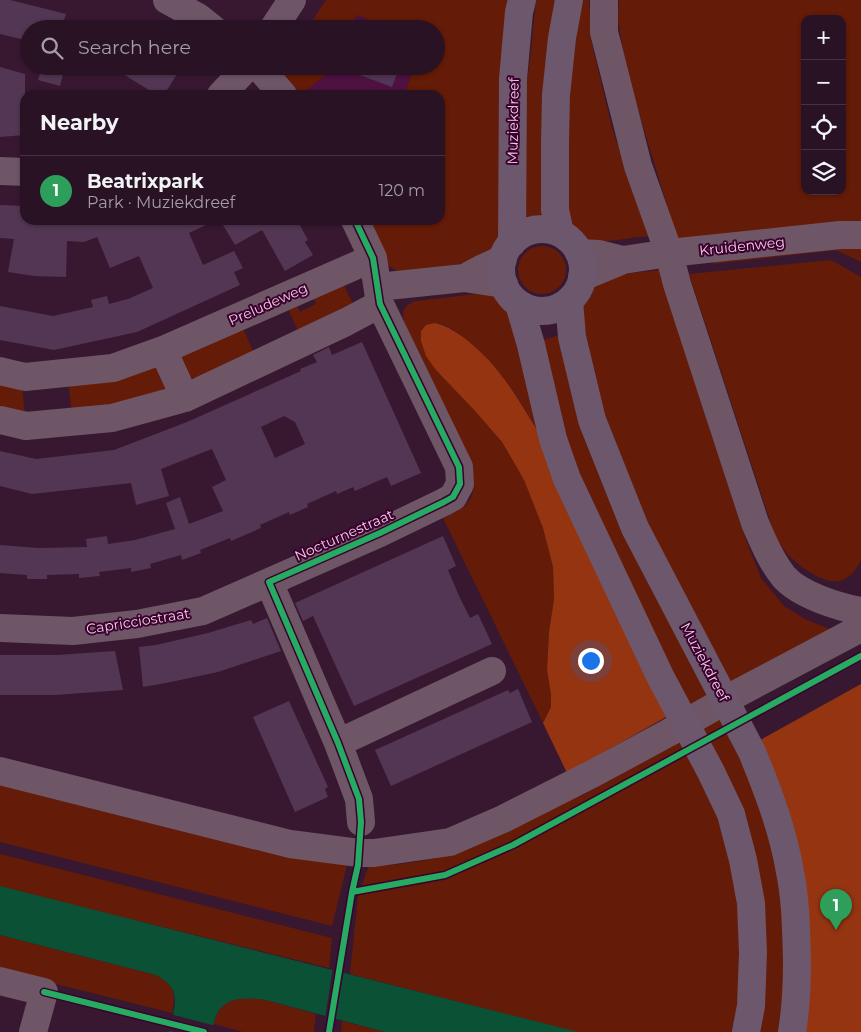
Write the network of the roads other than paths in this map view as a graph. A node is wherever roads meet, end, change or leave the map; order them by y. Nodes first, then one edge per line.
1 (167, 0) edge
2 (292, 0) edge
3 (522, 0) edge
4 (569, 0) edge
5 (604, 0) edge
6 (202, 20) edge
7 (279, 20) edge
8 (240, 75) edge
9 (266, 75) edge
10 (226, 90) edge
11 (279, 90) edge
12 (0, 171) edge
13 (20, 172) edge
14 (357, 225) edge
15 (560, 233) junction
16 (861, 235) edge
17 (670, 253) junction
18 (373, 258) junction
19 (581, 265) junction
20 (509, 273) junction
21 (379, 296) junction
22 (569, 301) junction
23 (163, 350) junction
24 (0, 371) edge
25 (184, 398) junction
26 (0, 420) edge
27 (269, 582) junction
28 (861, 611) edge
29 (0, 628) edge
30 (861, 628) edge
31 (492, 671) dead end
32 (338, 743) junction
33 (0, 771) edge
34 (361, 822) dead end
35 (0, 981) edge
36 (33, 1032) edge
37 (746, 1032) edge
38 (792, 1032) edge

1 - 6 street
2 - 7 street
3 - 20 main road, Muziekdreef
4 - 15 main road
5 - 17 street
8 - 10 street
9 - 11 street
12 - 13 street
14 - 18 street, Nocturnestraat
15 - 19 main road
15 - 20 main road
16 - 17 street, Kruidenweg
17 - 19 street, Kruidenweg
17 - 28 street
18 - 21 street, Nocturnestraat
18 - 23 street, Preludeweg
19 - 22 main road
20 - 21 street
20 - 22 main road
20 - 37 main road, Muziekdreef
21 - 25 street
21 - 27 street, Nocturnestraat
22 - 38 main road, Muziekdreef
23 - 24 street, Preludeweg
23 - 25 street
25 - 26 street
27 - 29 street, Capricciostraat
27 - 32 street
30 - 33 street
31 - 32 street
32 - 34 street
35 - 36 street

